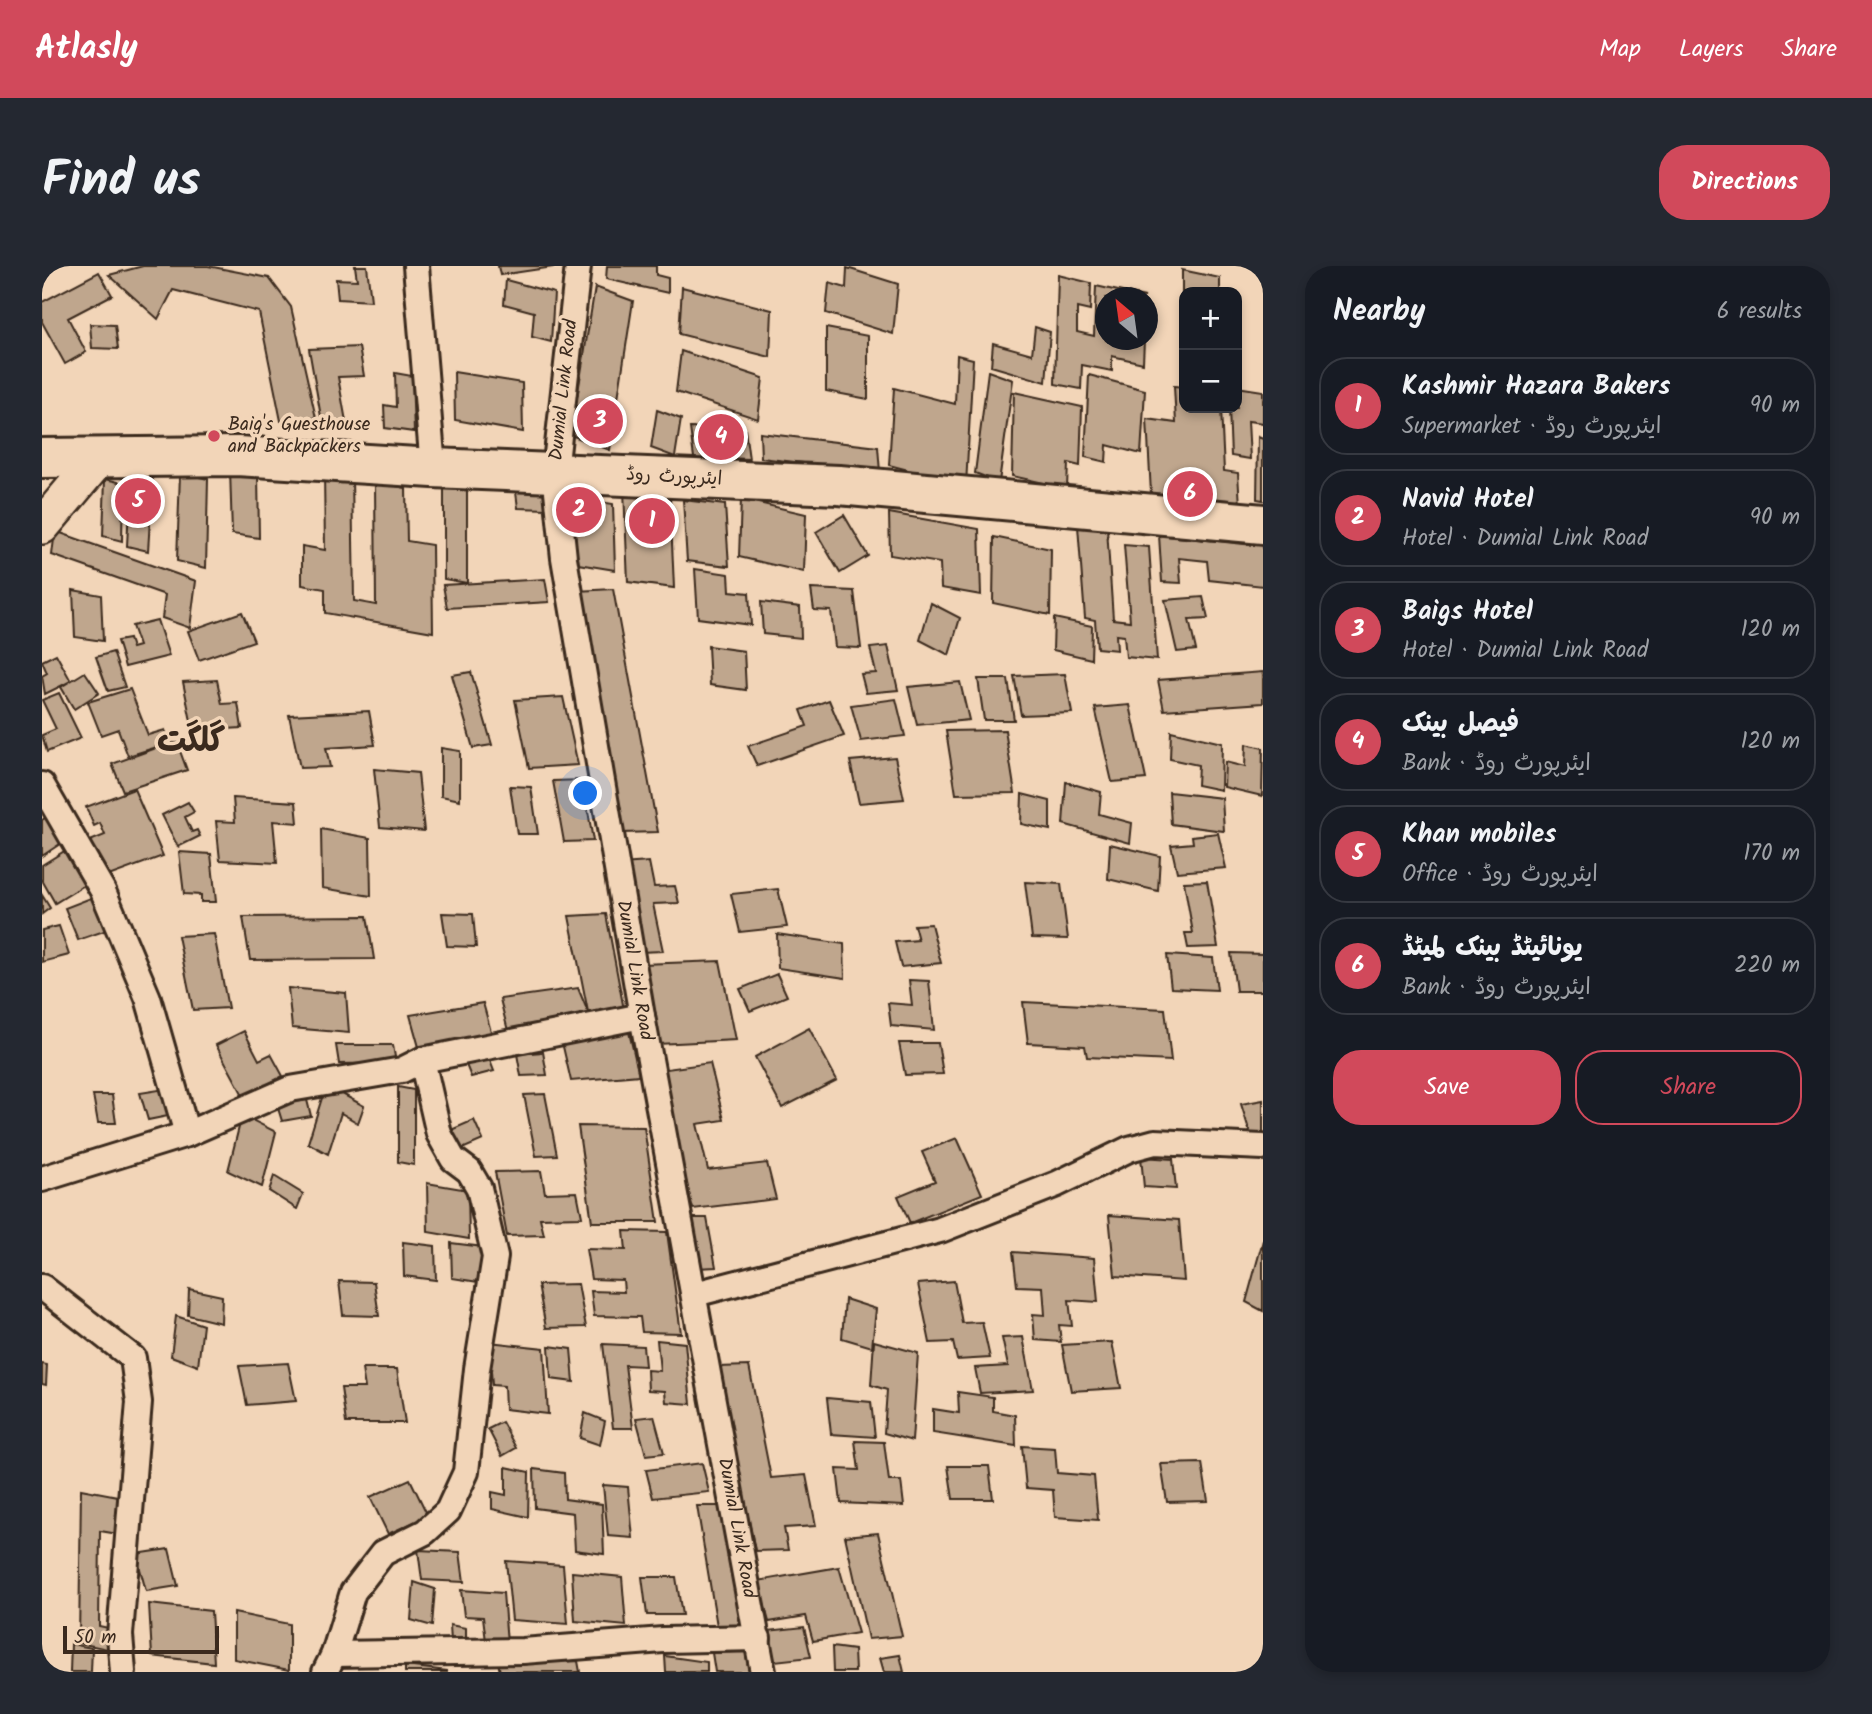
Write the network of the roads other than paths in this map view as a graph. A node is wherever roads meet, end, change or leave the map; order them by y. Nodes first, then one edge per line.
1 (416, 266) edge
2 (578, 266) edge
3 (100, 457) junction
4 (42, 458) edge
5 (433, 468) junction
6 (555, 472) junction
7 (1263, 524) edge
8 (42, 526) edge
9 (42, 785) edge
10 (642, 1016) junction
11 (422, 1060) junction
12 (187, 1134) junction
13 (1263, 1147) edge
14 (42, 1179) edge
15 (42, 1287) edge
16 (695, 1294) junction
17 (758, 1638) junction
18 (329, 1663) edge
19 (122, 1672) edge
20 (763, 1672) edge

1 - 5 street
2 - 6 street, Dumial Link Road
3 - 4 highway, ایئرپورٹ روڈ
3 - 5 highway, ایئرپورٹ روڈ
3 - 8 main road
5 - 6 highway, ایئرپورٹ روڈ
6 - 7 highway, ایئرپورٹ روڈ
6 - 10 street, Dumial Link Road
9 - 12 street
10 - 11 street
10 - 16 street, Dumial Link Road
11 - 12 street
11 - 18 street
12 - 14 street
13 - 16 street
15 - 19 street
16 - 17 street, Dumial Link Road
17 - 18 street
17 - 20 street, Dumial Link Road

